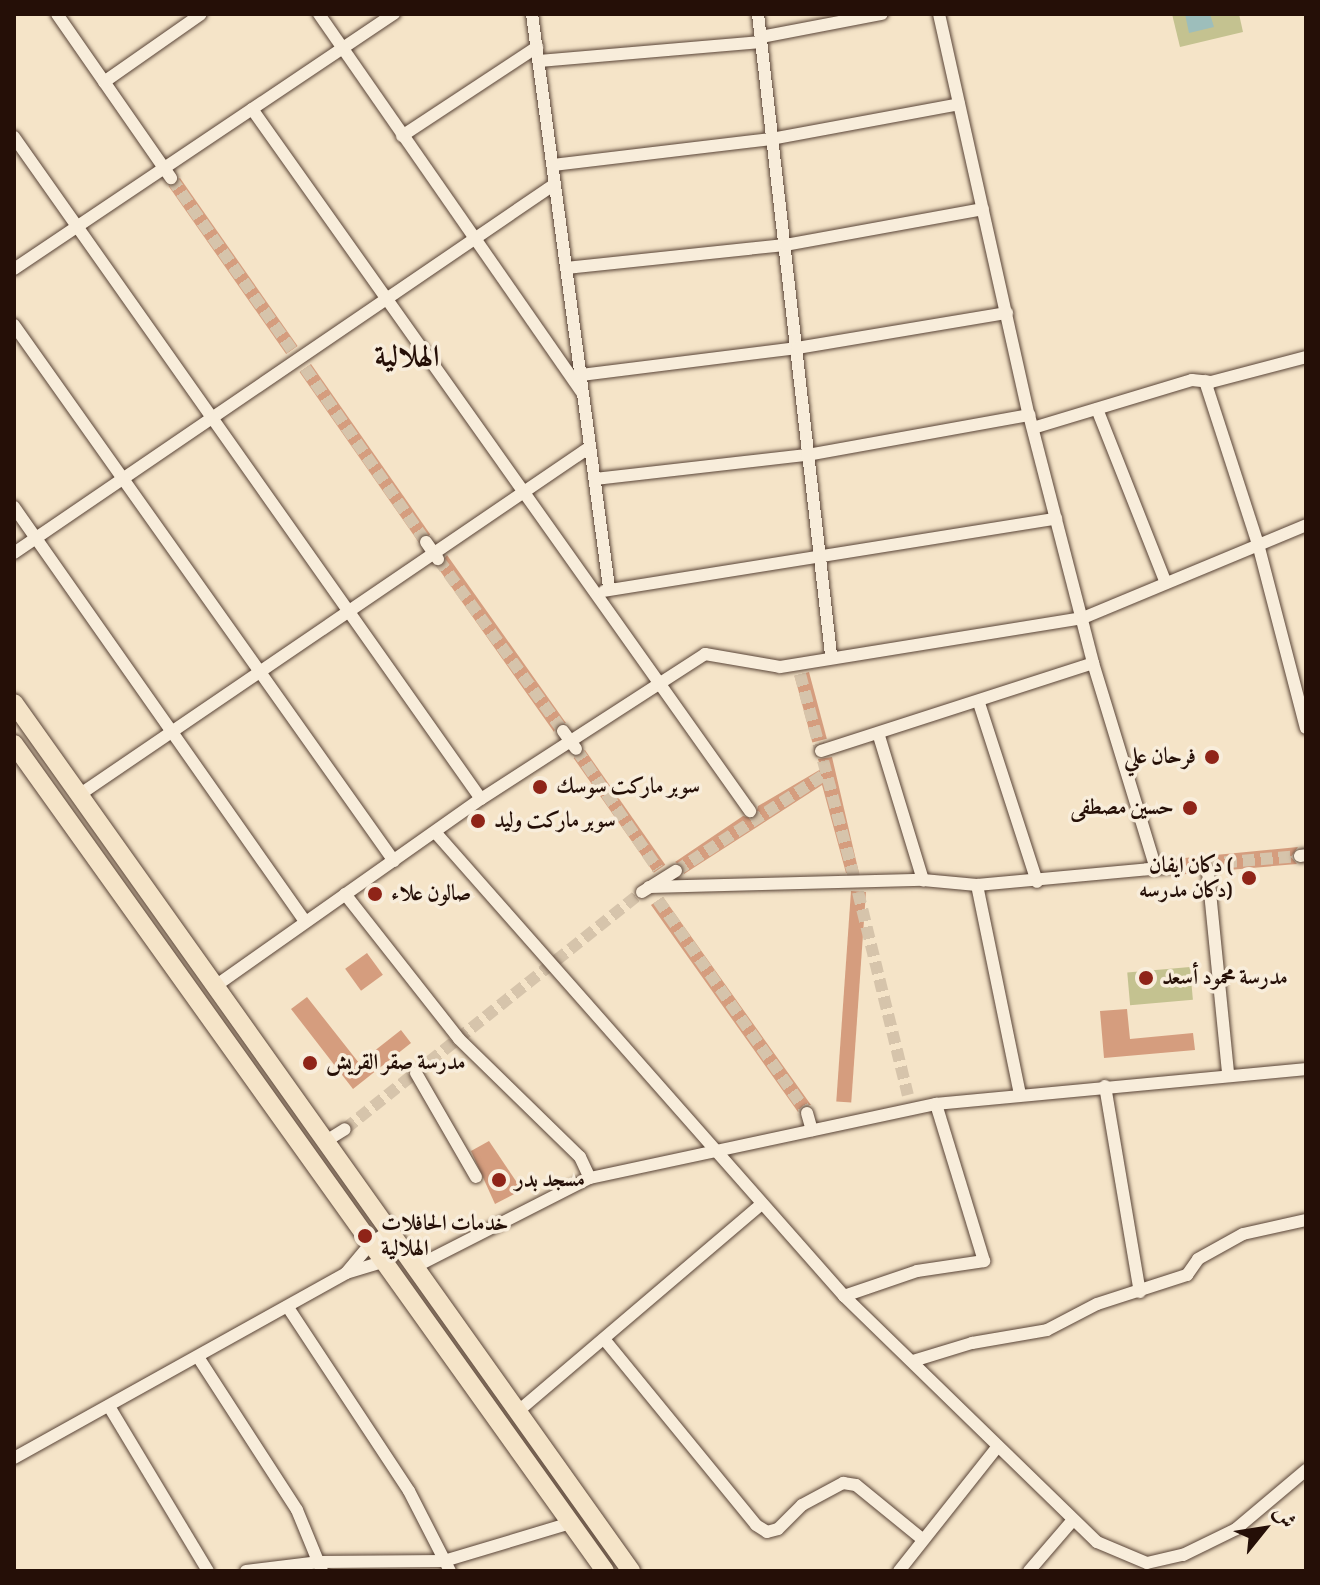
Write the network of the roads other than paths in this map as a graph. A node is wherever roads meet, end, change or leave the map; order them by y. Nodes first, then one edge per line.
1 (57, 14) edge
2 (201, 14) edge
3 (319, 14) edge
4 (394, 14) edge
5 (532, 14) edge
6 (758, 14) edge
7 (882, 14) edge
8 (939, 14) edge
9 (761, 40) junction
10 (344, 47) junction
11 (537, 47) junction
12 (539, 61) junction
13 (104, 82) junction
14 (959, 104) junction
15 (252, 109) junction
16 (402, 136) junction
17 (14, 137) edge
18 (771, 139) junction
19 (553, 165) junction
20 (168, 173) junction
21 (555, 184) junction
22 (983, 209) junction
23 (77, 227) junction
24 (472, 239) junction
25 (785, 245) junction
26 (566, 268) junction
27 (14, 269) edge
28 (386, 298) junction
29 (1007, 313) junction
30 (14, 325) edge
31 (797, 348) junction
32 (1306, 357) edge
33 (581, 375) junction
34 (1205, 381) junction
35 (583, 395) junction
36 (1097, 409) junction
37 (212, 417) junction
38 (1031, 421) junction
39 (590, 447) junction
40 (807, 455) junction
41 (123, 478) junction
42 (595, 479) junction
43 (522, 491) junction
44 (14, 507) edge
45 (1056, 519) junction
46 (1306, 525) edge
47 (36, 538) junction
48 (1258, 544) junction
49 (14, 553) edge
50 (818, 559) junction
51 (1166, 583) junction
52 (604, 591) junction
53 (348, 610) junction
54 (1083, 618) junction
55 (831, 655) junction
56 (1093, 663) junction
57 (259, 671) junction
58 (659, 682) junction
59 (14, 703) edge
60 (979, 703) junction
61 (1306, 728) edge
62 (171, 731) junction
63 (879, 736) junction
64 (14, 744) edge
65 (821, 751) dead end
66 (79, 795) junction
67 (481, 799) junction
68 (750, 811) dead end
69 (435, 832) junction
70 (394, 861) junction
71 (1171, 867) tunnel mouth
72 (1156, 869) junction
73 (1208, 872) dead end
74 (666, 873) tunnel mouth
75 (923, 880) junction
76 (1037, 882) junction
77 (977, 885) junction
78 (645, 890) junction
79 (345, 894) junction
80 (658, 900) tunnel mouth
81 (304, 920) junction
82 (214, 987) junction
83 (1306, 1069) edge
84 (416, 1073) dead end
85 (1228, 1074) junction
86 (1105, 1086) junction
87 (1020, 1094) junction
88 (908, 1095) tunnel mouth
89 (936, 1104) junction
90 (911, 1109) junction
91 (807, 1113) tunnel mouth
92 (345, 1129) tunnel mouth
93 (812, 1130) junction
94 (326, 1141) junction
95 (714, 1150) junction
96 (476, 1177) dead end
97 (590, 1178) junction
98 (760, 1205) junction
99 (1306, 1220) edge
100 (389, 1231) junction
101 (370, 1244) junction
102 (401, 1248) junction
103 (382, 1262) junction
104 (415, 1267) junction
105 (346, 1273) junction
106 (1140, 1292) junction
107 (844, 1296) junction
108 (289, 1309) junction
109 (604, 1339) junction
110 (198, 1357) junction
111 (913, 1361) junction
112 (110, 1408) junction
113 (516, 1413) junction
114 (998, 1446) junction
115 (14, 1458) edge
116 (1304, 1477) edge
117 (1072, 1521) junction
118 (571, 1523) junction
119 (921, 1538) junction
120 (321, 1566) edge
121 (447, 1566) edge
122 (208, 1571) edge
123 (246, 1571) edge
124 (605, 1571) edge
125 (631, 1571) edge
126 (899, 1571) edge
127 (1029, 1571) edge

1 - 13 street
2 - 13 street
3 - 10 street
4 - 10 street
5 - 11 street
6 - 9 street
7 - 9 street
8 - 14 street
9 - 12 street
9 - 18 street
10 - 15 street
10 - 16 street
11 - 12 street
11 - 16 street
12 - 19 street
13 - 20 street
14 - 18 street
14 - 22 street
15 - 20 street
15 - 28 street
16 - 24 street
17 - 23 street
18 - 19 street
18 - 25 street
19 - 21 street
20 - 23 street
21 - 24 street
21 - 26 street
22 - 25 street
22 - 29 street
23 - 27 street
23 - 37 street
24 - 28 street
24 - 35 street
25 - 26 street
25 - 31 street
26 - 33 street
28 - 37 street
28 - 43 street
29 - 31 street
29 - 38 street
30 - 41 street
31 - 33 street
31 - 40 street
32 - 34 street
33 - 35 street
34 - 36 street
34 - 48 street
35 - 39 street
36 - 38 street
36 - 51 street
37 - 41 street
37 - 53 street
38 - 40 street
38 - 45 street
39 - 42 street
39 - 43 street
40 - 42 street
40 - 50 street
41 - 47 street
41 - 57 street
42 - 52 street
43 - 52 street
43 - 53 street
44 - 47 street
45 - 50 street
45 - 54 street
46 - 48 street
47 - 49 street
47 - 62 street
48 - 51 street
48 - 61 street
50 - 52 street
50 - 55 street
51 - 54 street
52 - 58 street
53 - 57 street
53 - 67 street
54 - 55 street
54 - 56 street
55 - 58 street
56 - 60 street
56 - 72 street
57 - 62 street
57 - 70 street
58 - 67 street
58 - 68 street
59 - 66 main road
60 - 63 street
60 - 76 street
62 - 66 street
62 - 81 street
63 - 65 street
63 - 75 street
64 - 101 main road
66 - 82 main road
67 - 69 street
69 - 70 street
69 - 95 street
70 - 79 street
71 - 72 street
72 - 76 street
73 - 85 street
74 - 78 street
75 - 77 street
75 - 78 street
76 - 77 street
77 - 87 street
78 - 80 street
79 - 81 street
79 - 97 street
81 - 82 street
82 - 94 main road
83 - 85 street
84 - 96 street
85 - 86 street
86 - 87 street
86 - 106 street
87 - 89 street
88 - 90 street
89 - 90 street
89 - 107 street
90 - 93 street
91 - 93 street
92 - 94 street
93 - 95 street
94 - 100 main road
95 - 97 street
95 - 98 street
97 - 104 street
98 - 107 street
98 - 109 street
99 - 106 street
100 - 101 street
100 - 102 main road
101 - 103 main road
101 - 105 street
102 - 103 street
102 - 104 main road
103 - 105 street
103 - 118 main road
104 - 113 main road
105 - 108 street
106 - 111 street
107 - 111 street
108 - 110 street
108 - 121 street
109 - 113 street
109 - 119 street
110 - 112 street
110 - 120 street
111 - 114 street
112 - 115 street
112 - 122 street
113 - 125 main road
114 - 117 street
114 - 119 street
116 - 117 street
117 - 127 street
118 - 121 street
118 - 124 main road
119 - 126 street
120 - 121 street
120 - 123 street

